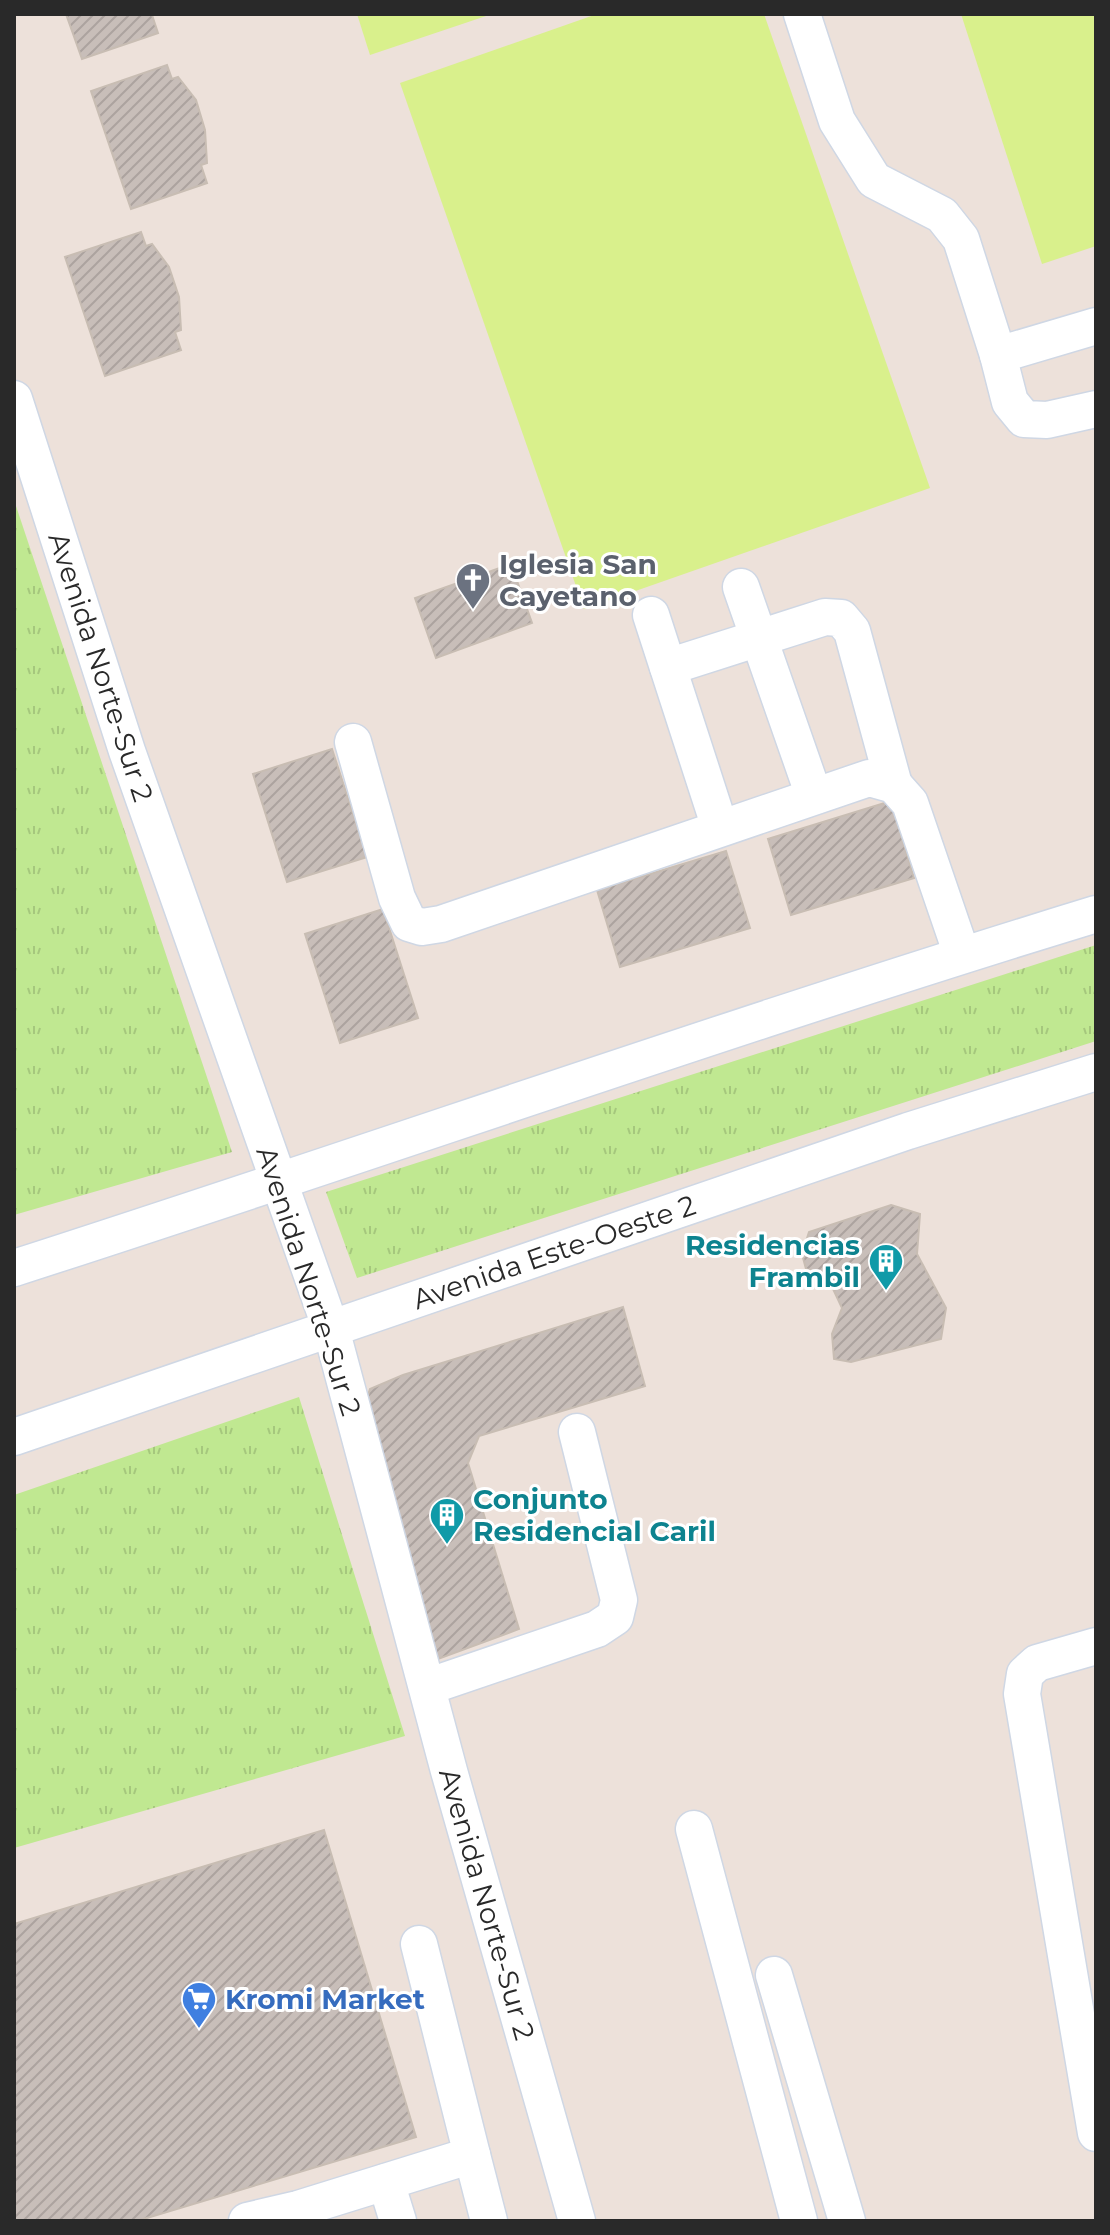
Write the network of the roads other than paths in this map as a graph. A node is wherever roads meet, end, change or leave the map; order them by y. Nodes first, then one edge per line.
1 (802, 14) edge
2 (1096, 326) edge
3 (998, 355) junction
4 (14, 399) edge
5 (1096, 409) edge
6 (741, 587) dead end
7 (651, 615) dead end
8 (759, 639) junction
9 (668, 667) junction
10 (353, 742) dead end
11 (894, 785) junction
12 (814, 796) junction
13 (720, 828) junction
14 (1096, 914) edge
15 (962, 955) junction
16 (1096, 1072) edge
17 (278, 1183) junction
18 (14, 1268) edge
19 (331, 1329) junction
20 (577, 1432) dead end
21 (14, 1437) edge
22 (1096, 1646) edge
23 (427, 1687) junction
24 (694, 1829) dead end
25 (419, 1944) dead end
26 (774, 1975) dead end
27 (1096, 2133) edge
28 (472, 2155) junction
29 (386, 2182) junction
30 (300, 2215) edge
31 (247, 2221) edge
32 (398, 2221) edge
33 (489, 2221) edge
34 (577, 2221) edge
35 (799, 2221) edge
36 (847, 2221) edge

1 - 3 street
2 - 3 street
3 - 5 street
4 - 17 street, Avenida Norte-Sur 2
6 - 8 street
7 - 9 street
8 - 9 street
8 - 11 street
8 - 12 street
9 - 13 street
10 - 13 street
11 - 12 street
11 - 15 street
12 - 13 street
14 - 15 street
15 - 17 street
16 - 19 street, Avenida Este-Oeste 2
17 - 18 street
17 - 19 street, Avenida Norte-Sur 2
19 - 21 street, Avenida Este-Oeste 2
19 - 23 street, Avenida Norte-Sur 2
20 - 23 street
22 - 27 street
23 - 34 street, Avenida Norte-Sur 2
24 - 35 street
25 - 28 street
26 - 36 street
28 - 29 street
28 - 33 street
29 - 30 street
29 - 32 street
30 - 31 street

